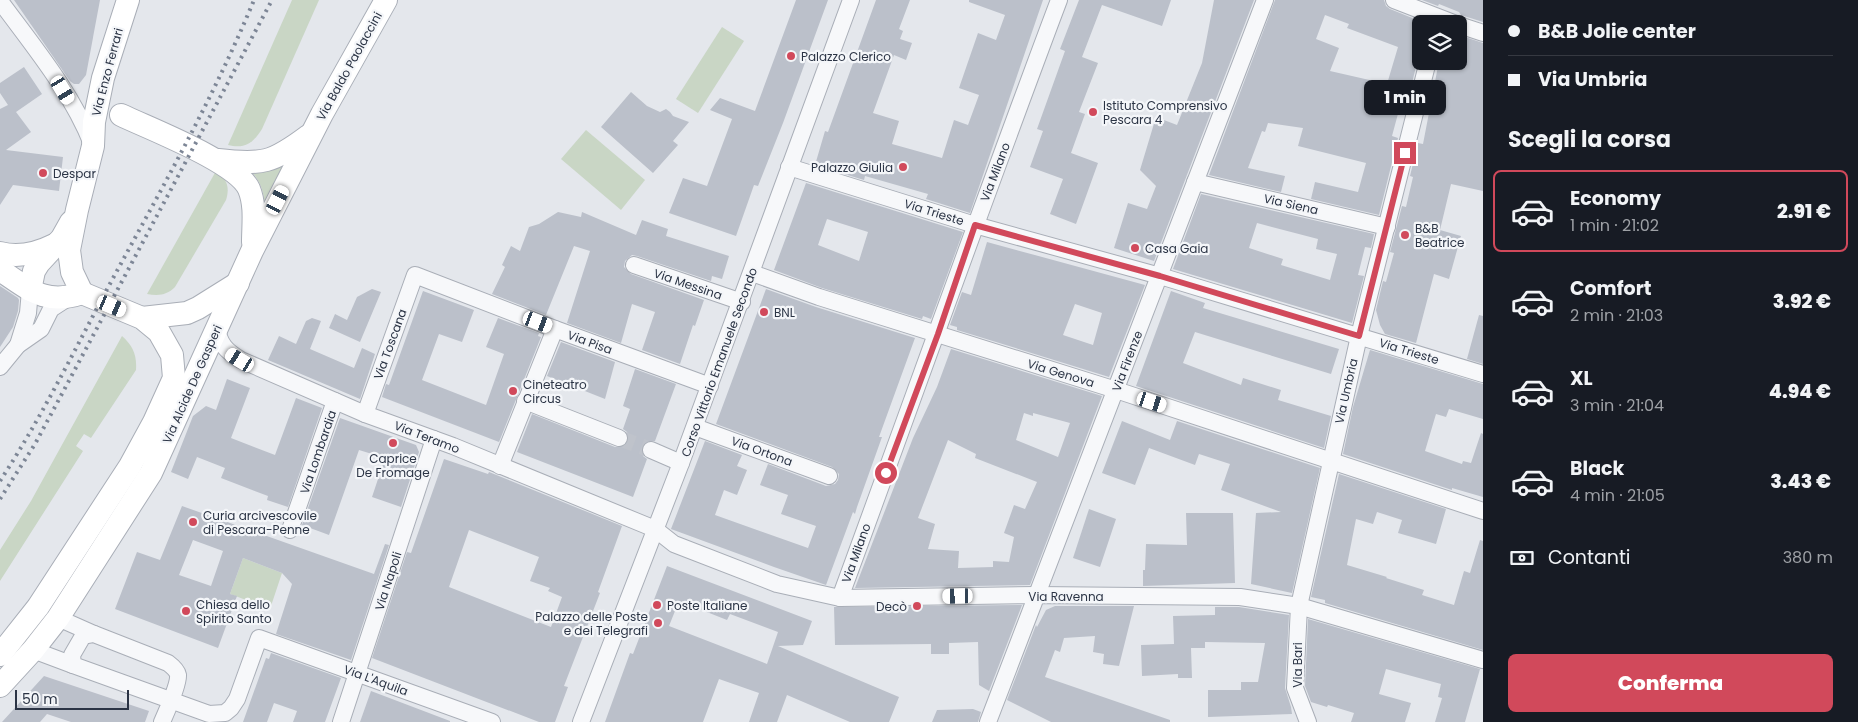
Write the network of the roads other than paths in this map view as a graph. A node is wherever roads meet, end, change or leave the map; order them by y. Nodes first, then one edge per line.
1 (128, 0) edge
2 (132, 0) edge
3 (386, 0) edge
4 (851, 0) edge
5 (1059, 0) edge
6 (1265, 0) edge
7 (1394, 0) edge
8 (0, 1) edge
9 (1425, 15) edge
10 (1467, 27) edge
11 (1483, 33) edge
12 (1426, 70) edge
13 (121, 115) junction
14 (312, 133) junction
15 (93, 146) junction
16 (217, 160) junction
17 (789, 167) junction
18 (1195, 182) junction
19 (975, 225) junction
20 (1387, 227) junction
21 (63, 247) junction
22 (252, 251) junction
23 (0, 253) edge
24 (634, 266) dead end
25 (0, 270) edge
26 (752, 274) junction
27 (415, 275) joint
28 (1160, 276) junction
29 (238, 283) junction
30 (30, 290) junction
31 (75, 296) junction
32 (742, 302) junction
33 (142, 318) junction
34 (217, 327) junction
35 (555, 329) junction
36 (938, 334) junction
37 (1359, 336) junction
38 (18, 345) junction
39 (0, 367) edge
40 (1483, 374) edge
41 (710, 386) junction
42 (1116, 390) junction
43 (336, 401) junction
44 (525, 401) junction
45 (365, 414) junction
46 (695, 426) junction
47 (619, 438) tunnel mouth
48 (434, 439) junction
49 (651, 450) tunnel mouth
50 (1330, 460) junction
51 (682, 463) junction
52 (500, 466) junction
53 (829, 476) dead end
54 (1483, 511) edge
55 (655, 529) junction
56 (290, 530) dead end
57 (1036, 595) junction
58 (840, 598) junction
59 (1298, 606) junction
60 (58, 618) junction
61 (94, 634) junction
62 (33, 650) junction
63 (0, 655) edge
64 (1483, 660) edge
65 (73, 665) junction
66 (358, 674) junction
67 (0, 686) edge
68 (170, 700) junction
69 (162, 722) edge
70 (340, 722) edge
71 (492, 722) edge
72 (581, 722) edge
73 (989, 722) edge
74 (1308, 722) edge

1 - 15 main road, Via Enzo Ferrari
2 - 13 main road, Via Enzo Ferrari
3 - 14 main road, Via Baldo Paolaccini
4 - 17 street, Corso Vittorio Emanuele Secondo
5 - 19 street, Via Milano
6 - 18 street, Via Firenze
7 - 9 street
8 - 15 street
10 - 11 street
12 - 20 street, Via Umbria
13 - 15 main road, Via Enzo Ferrari
13 - 16 main road, Via Alcide De Gasperi
14 - 16 main road, Via Baldo Paolaccini
14 - 22 main road, Via Baldo Paolaccini
15 - 21 main road, Via Enzo Ferrari
16 - 22 main road, Via Alcide De Gasperi
17 - 19 street, Via Trieste
17 - 26 street, Corso Vittorio Emanuele Secondo
18 - 20 street, Via Siena
18 - 28 street, Via Firenze
19 - 28 street, Via Trieste
19 - 36 street, Via Milano
20 - 37 street, Via Umbria
21 - 23 main road
21 - 30 main road, Via Enzo Ferrari
21 - 31 main road
22 - 29 main road, Via Alcide De Gasperi
24 - 32 street, Via Messina
25 - 30 main road
26 - 32 street, Corso Vittorio Emanuele Secondo
26 - 36 street, Via Genova
27 - 35 street, Via Pisa
27 - 45 street, Via Toscana
28 - 37 street, Via Trieste
28 - 42 street, Via Firenze
29 - 33 main road
29 - 34 main road, Via Alcide De Gasperi
30 - 31 main road
30 - 38 street
31 - 33 main road
31 - 38 street
32 - 41 street, Corso Vittorio Emanuele Secondo
33 - 63 main road, Via Alcide De Gasperi
34 - 43 street, Via Teramo
34 - 60 main road, Via Alcide De Gasperi
35 - 41 street, Via Pisa
35 - 44 street
36 - 42 street, Via Genova
36 - 58 street, Via Milano
37 - 40 street, Via Trieste
37 - 50 street, Via Umbria
38 - 39 street
41 - 46 street, Corso Vittorio Emanuele Secondo
42 - 50 street, Via Genova
42 - 57 street, Via Firenze
43 - 45 street, Via Teramo
43 - 56 street, Via Lombardia
44 - 47 street
44 - 52 street
45 - 48 street, Via Teramo
46 - 51 street, Corso Vittorio Emanuele Secondo
46 - 53 street, Via Ortona
48 - 52 street, Via Teramo
48 - 66 street, Via Napoli
49 - 51 street
50 - 54 street, Via Genova
50 - 59 street, Via Umbria
51 - 55 street, Corso Vittorio Emanuele Secondo
52 - 55 street, Via Teramo
55 - 58 street, Via Ravenna
55 - 72 street, Corso Vittorio Emanuele Secondo
57 - 58 street, Via Ravenna
57 - 59 street, Via Ravenna
57 - 73 street, Via Firenze
59 - 64 street, Via Ravenna
59 - 74 street, Via Bari
60 - 61 street
60 - 62 main road, Via Alcide De Gasperi
61 - 65 street
61 - 68 street
62 - 65 street
62 - 67 main road, Via Alcide De Gasperi
65 - 68 street
66 - 68 street, Via L'Aquila
66 - 70 street, Via Napoli
66 - 71 street, Via L'Aquila
68 - 69 street

